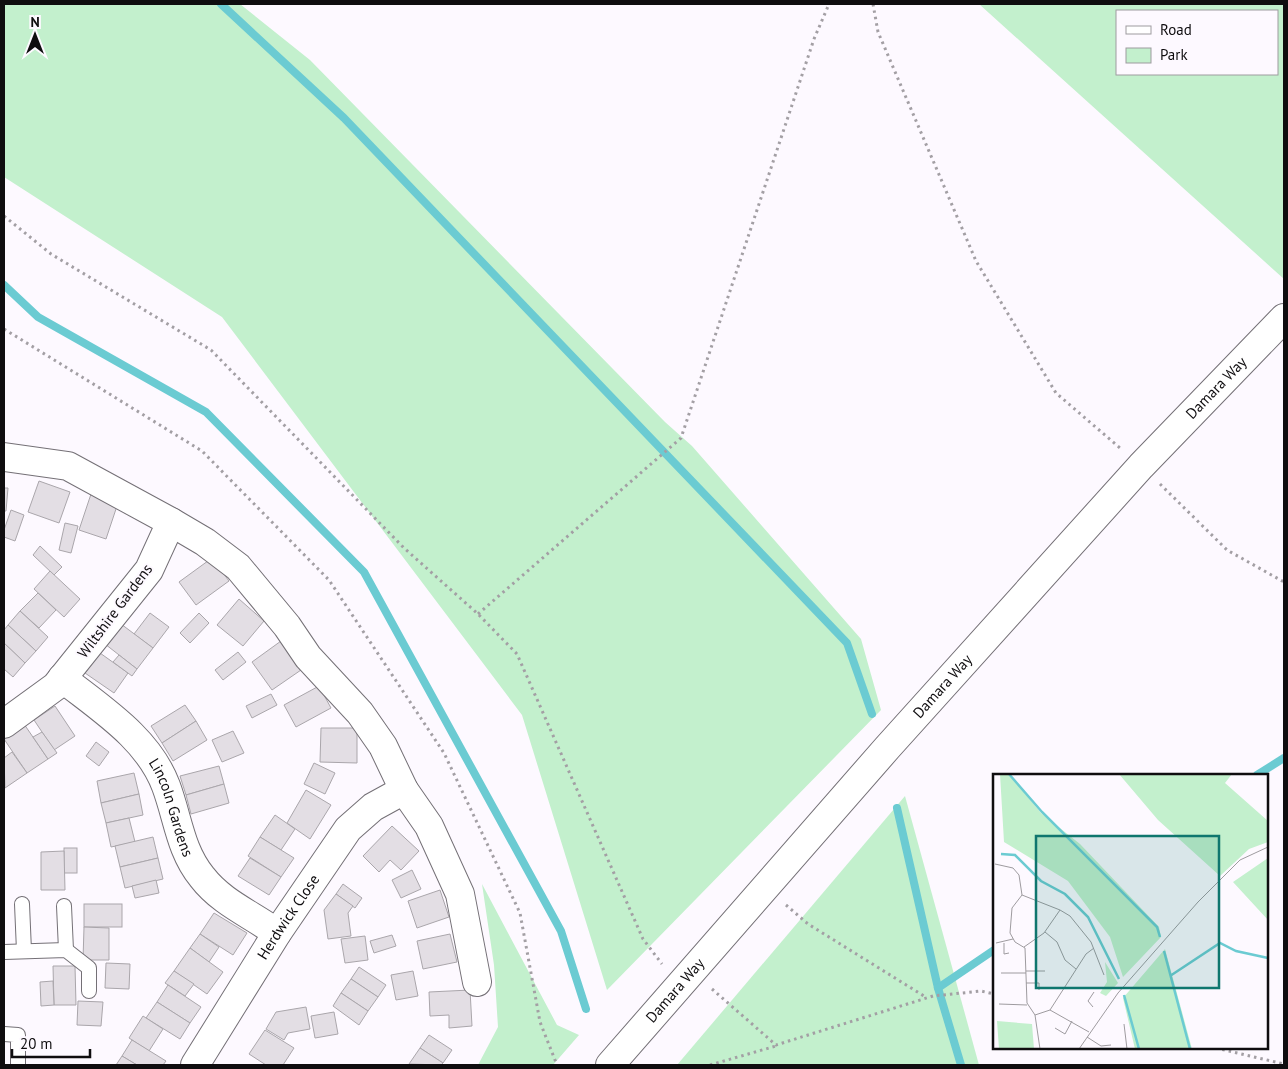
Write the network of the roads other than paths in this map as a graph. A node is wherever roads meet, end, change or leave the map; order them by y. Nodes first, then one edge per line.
1 (1284, 318) edge
2 (4, 457) edge
3 (171, 522) junction
4 (62, 678) junction
5 (4, 724) edge
6 (404, 790) junction
7 (22, 904) dead end
8 (64, 906) dead end
9 (277, 933) junction
10 (66, 950) junction
11 (24, 951) junction
12 (4, 952) edge
13 (477, 982) dead end
14 (89, 991) dead end
15 (4, 1034) edge
16 (18, 1065) edge
17 (195, 1065) edge
18 (610, 1065) edge

1 - 18 street, Damara Way
2 - 3 street
3 - 4 street, Wiltshire Gardens
3 - 6 street
4 - 5 street, Wiltshire Gardens
4 - 9 street, Lincoln Gardens
6 - 9 street, Herdwick Close
6 - 13 street
7 - 11 lane
8 - 10 lane
9 - 17 street, Herdwick Close
10 - 11 lane
10 - 14 lane
11 - 12 lane
15 - 16 lane

